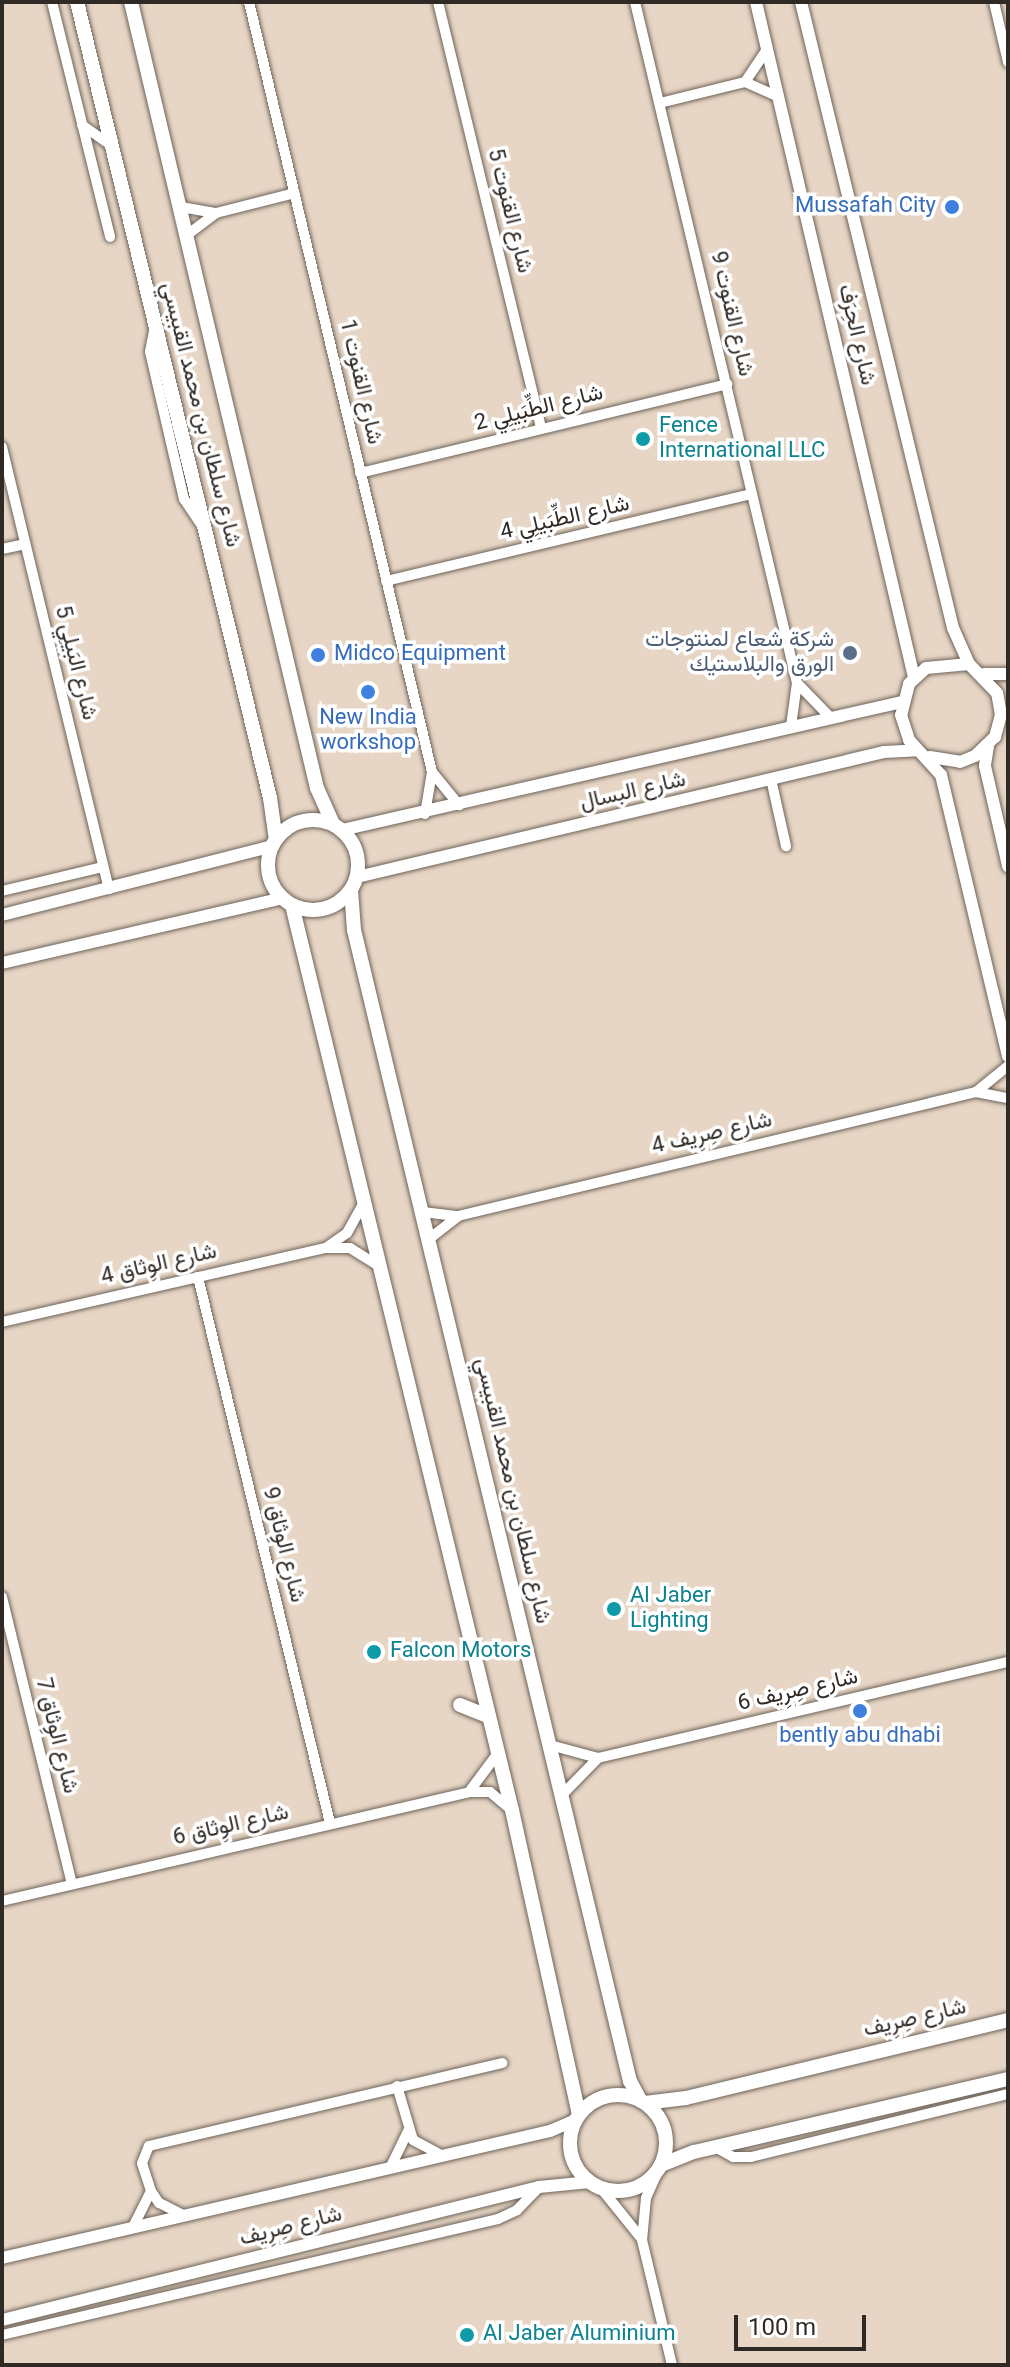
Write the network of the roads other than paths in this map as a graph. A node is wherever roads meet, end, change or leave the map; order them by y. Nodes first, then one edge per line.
1 (52, 2) edge
2 (77, 2) edge
3 (131, 2) edge
4 (249, 2) edge
5 (438, 2) edge
6 (635, 2) edge
7 (756, 2) edge
8 (801, 2) edge
9 (994, 2) edge
10 (767, 49) junction
11 (1008, 62) edge
12 (745, 82) junction
13 (779, 97) junction
14 (660, 103) junction
15 (82, 125) junction
16 (100, 137) junction
17 (112, 146) junction
18 (88, 149) junction
19 (295, 193) junction
20 (181, 207) junction
21 (216, 213) junction
22 (187, 235) junction
23 (110, 237) dead end
24 (727, 384) junction
25 (541, 429) junction
26 (2, 447) edge
27 (360, 473) junction
28 (752, 494) junction
29 (25, 544) junction
30 (2, 549) edge
31 (386, 581) junction
32 (969, 664) junction
33 (984, 674) junction
34 (1008, 674) edge
35 (914, 677) junction
36 (797, 683) junction
37 (902, 702) junction
38 (830, 717) junction
39 (1004, 724) edge
40 (791, 726) junction
41 (988, 746) junction
42 (924, 754) junction
43 (432, 772) junction
44 (771, 779) junction
45 (459, 805) junction
46 (425, 814) junction
47 (338, 827) junction
48 (274, 843) junction
49 (786, 846) dead end
50 (1008, 866) edge
51 (103, 867) junction
52 (354, 883) junction
53 (109, 889) junction
54 (2, 891) edge
55 (288, 901) junction
56 (2, 915) edge
57 (2, 963) edge
58 (1008, 1056) edge
59 (1008, 1066) edge
60 (976, 1092) junction
61 (1008, 1098) edge
62 (365, 1200) junction
63 (423, 1212) junction
64 (458, 1216) junction
65 (429, 1239) junction
66 (326, 1248) junction
67 (382, 1268) junction
68 (198, 1277) junction
69 (2, 1322) edge
70 (2, 1597) edge
71 (1008, 1662) edge
72 (460, 1705) dead end
73 (489, 1717) junction
74 (550, 1745) junction
75 (498, 1753) junction
76 (598, 1758) junction
77 (469, 1792) junction
78 (562, 1795) junction
79 (512, 1810) junction
80 (330, 1823) junction
81 (72, 1884) junction
82 (2, 1901) edge
83 (1008, 2020) edge
84 (502, 2063) dead end
85 (1008, 2079) edge
86 (397, 2086) junction
87 (1008, 2094) edge
88 (643, 2101) junction
89 (577, 2117) junction
90 (408, 2131) junction
91 (715, 2147) junction
92 (439, 2154) junction
93 (392, 2164) junction
94 (659, 2168) junction
95 (595, 2185) junction
96 (539, 2187) junction
97 (151, 2191) junction
98 (183, 2215) junction
99 (133, 2227) junction
100 (642, 2240) junction
101 (2, 2258) edge
102 (2, 2320) edge
103 (2, 2335) edge
104 (672, 2365) edge

1 - 15 street
2 - 17 main road, شارع سلطان بن محمد القبيسي
3 - 20 main road, شارع سلطان بن محمد القبيسي
4 - 19 street, شارع القنوت 1
5 - 25 street, شارع القنوت 5
6 - 14 street, شارع القنوت 9
7 - 10 street, شارع الحِرَف
8 - 32 street, شارع الحِرَف
9 - 11 street
10 - 12 street
10 - 13 street, شارع الحِرَف
12 - 13 street
12 - 14 street
13 - 35 street, شارع الحِرَف
14 - 24 street, شارع القنوت 9
15 - 16 street
15 - 18 street
16 - 17 street
16 - 18 street
17 - 48 main road, شارع سلطان بن محمد القبيسي
18 - 23 street
19 - 21 street
19 - 27 street, شارع القنوت 1
20 - 21 street
20 - 22 main road, شارع سلطان بن محمد القبيسي
21 - 22 street
22 - 47 main road, شارع سلطان بن محمد القبيسي
24 - 25 street, شارع الطِّبَيلِي 2
24 - 28 street, شارع القنوت 9
25 - 27 street, شارع الطِّبَيلِي 2
26 - 29 street, شارع البَيلِي 5
27 - 31 street, شارع القنوت 1
28 - 31 street, شارع الطِّبَيلِي 4
28 - 36 street, شارع القنوت 9
29 - 30 street
29 - 51 street, شارع البَيلِي 5
31 - 43 street, شارع القنوت 1
32 - 33 street
32 - 35 street
33 - 34 street
33 - 39 street
35 - 37 street
36 - 38 street
36 - 40 street, شارع القنوت 9
37 - 38 street, شارع البسال
37 - 42 street
38 - 40 street, شارع البسال
39 - 41 street
40 - 45 street, شارع البسال
41 - 42 street
41 - 50 street
42 - 44 street, شارع البسال
42 - 58 street
43 - 45 street, شارع القنوت 1
43 - 46 street, شارع القنوت 1
44 - 49 street
44 - 52 street, شارع البسال
45 - 46 street, شارع البسال
46 - 47 street, شارع البسال
47 - 48 main road
47 - 52 main road
48 - 53 street
48 - 55 main road
51 - 53 street, شارع البَيلِي 5
51 - 54 street
52 - 55 main road
52 - 63 main road, شارع سلطان بن محمد القبيسي
53 - 56 street
55 - 57 street
55 - 62 main road
59 - 60 street, شارع صِرِيف 4
60 - 61 street, شارع صِرِيف 4
60 - 64 street, شارع صِرِيف 4
62 - 66 street
62 - 67 main road
63 - 64 street, شارع صِرِيف 4
63 - 65 main road, شارع سلطان بن محمد القبيسي
64 - 65 street, شارع صِرِيف 4
65 - 74 main road, شارع سلطان بن محمد القبيسي
66 - 67 street, شارع الوِثاق 4
66 - 68 street, شارع الوِثاق 4
67 - 73 main road
68 - 69 street, شارع الوِثاق 4
68 - 80 street, شارع الوِثاق 9
70 - 81 street, شارع الوِثاق 7
71 - 76 street, شارع صِرِيف 6
72 - 73 main road
73 - 75 main road
74 - 76 street, شارع صِرِيف 6
74 - 78 main road, شارع سلطان بن محمد القبيسي
75 - 77 street
75 - 79 main road
76 - 78 street
77 - 79 street
77 - 80 street, شارع الوِثاق 6
78 - 88 main road, شارع سلطان بن محمد القبيسي
79 - 89 main road
80 - 81 street, شارع الوِثاق 6
81 - 82 street, شارع الوِثاق 6
83 - 88 main road, شارع صِرِيف
84 - 86 street
85 - 91 main road
86 - 90 street
86 - 97 street
87 - 91 street
88 - 89 main road
88 - 94 main road
89 - 92 street, شارع صِرِيف
89 - 95 main road
90 - 92 street
90 - 93 street
91 - 94 main road
92 - 93 street, شارع صِرِيف
93 - 98 street, شارع صِرِيف
94 - 95 main road
94 - 100 street
95 - 96 street, شارع صِرِيف
95 - 100 street
96 - 102 street, شارع صِرِيف
96 - 103 street
97 - 98 street
97 - 99 street
98 - 99 street, شارع صِرِيف
99 - 101 street, شارع صِرِيف
100 - 104 street

